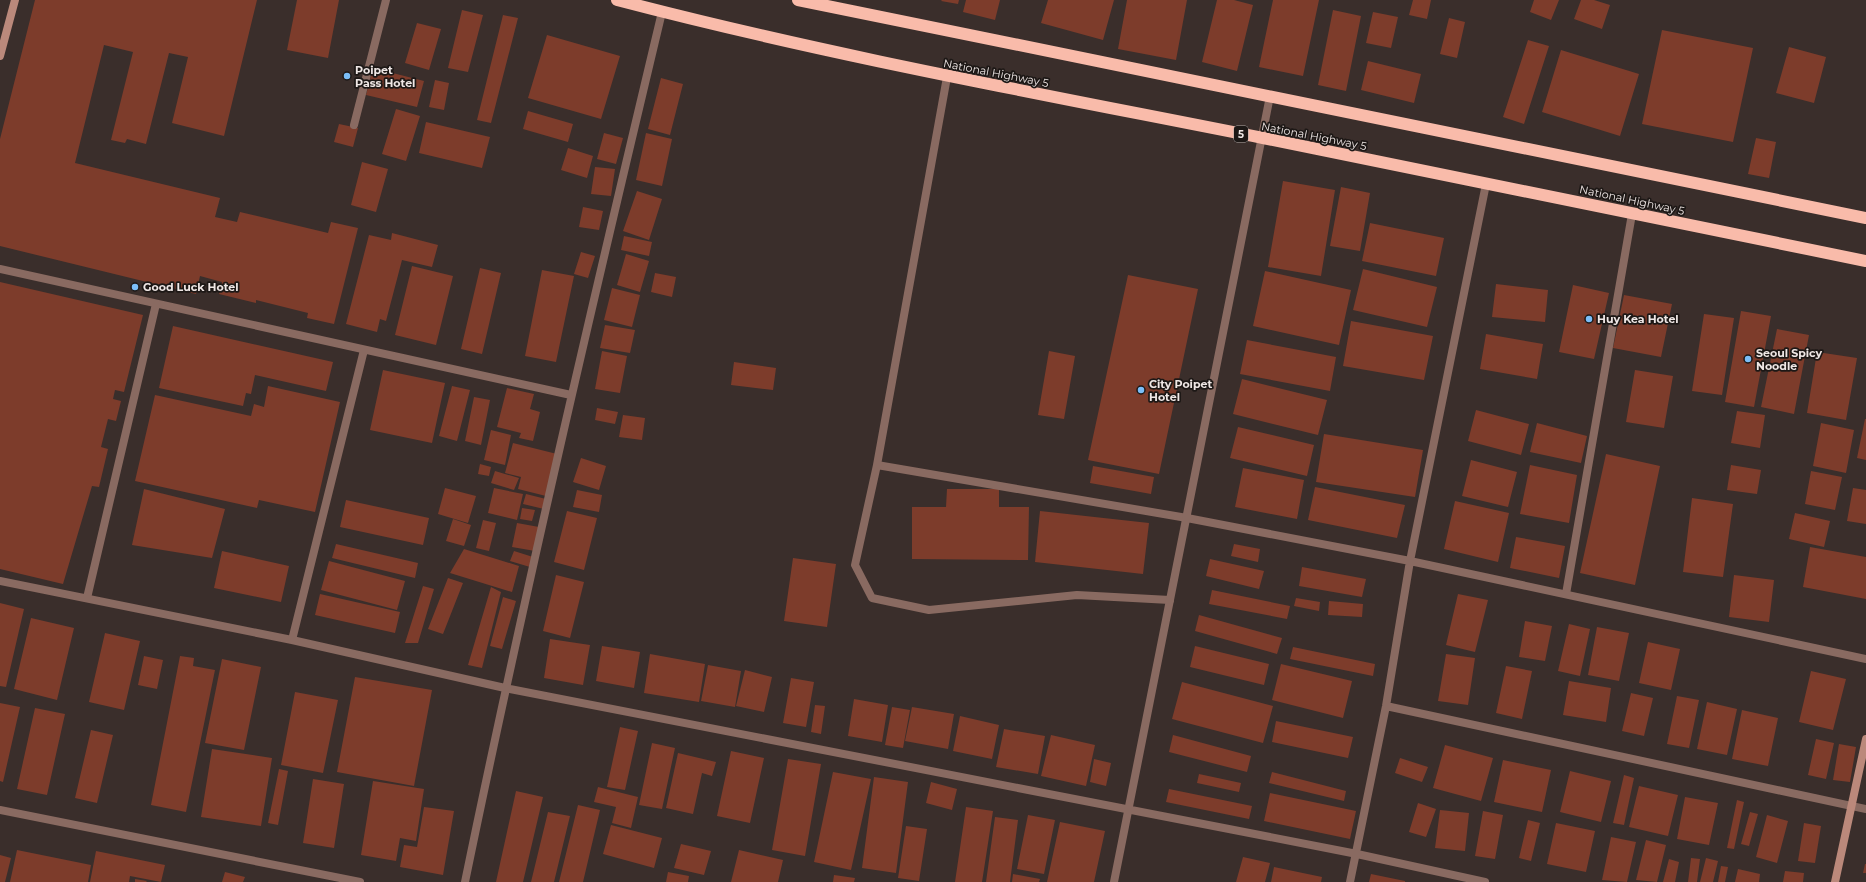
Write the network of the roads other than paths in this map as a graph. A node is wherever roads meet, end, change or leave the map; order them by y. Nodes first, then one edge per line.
1 (15, 0) edge
2 (386, 0) edge
3 (617, 0) edge
4 (798, 0) edge
5 (662, 12) junction
6 (0, 56) edge
7 (947, 77) junction
8 (1270, 96) junction
9 (354, 125) dead end
10 (1262, 138) junction
11 (1486, 184) junction
12 (1632, 214) junction
13 (1866, 218) edge
14 (1866, 261) edge
15 (0, 269) edge
16 (156, 304) junction
17 (364, 350) junction
18 (571, 395) junction
19 (878, 465) junction
20 (1187, 518) junction
21 (1410, 561) junction
22 (0, 581) edge
23 (1566, 594) junction
24 (87, 598) junction
25 (1170, 600) junction
26 (292, 640) junction
27 (1866, 658) edge
28 (505, 688) junction
29 (1386, 706) junction
30 (1866, 739) edge
31 (1851, 806) junction
32 (1866, 809) edge
33 (0, 810) edge
34 (1128, 810) junction
35 (1357, 854) junction
36 (360, 882) edge
37 (465, 882) edge
38 (1114, 882) edge
39 (1350, 882) edge
40 (1485, 882) edge
41 (1835, 882) edge

1 - 6 street
2 - 9 street
3 - 5 highway, National Highway 5 / 5
4 - 8 highway
5 - 7 highway, National Highway 5 / 5
5 - 18 street
7 - 10 highway, National Highway 5 / 5
7 - 19 street
8 - 10 street
8 - 13 highway
10 - 11 highway, National Highway 5 / 5
10 - 20 street
11 - 12 highway, National Highway 5 / 5
11 - 21 street
12 - 14 highway, National Highway 5 / 5
12 - 23 street
15 - 16 street
16 - 17 street
16 - 24 street
17 - 18 street
17 - 26 street
18 - 28 street
19 - 20 street
19 - 25 street
20 - 21 street
20 - 25 street
21 - 23 street
21 - 29 street
22 - 24 street
23 - 27 street
24 - 26 street
25 - 34 street
26 - 28 street
28 - 34 street
28 - 37 street
29 - 31 street
29 - 35 street
30 - 31 street
31 - 32 street
31 - 41 street
33 - 36 street
34 - 35 street
34 - 38 street
35 - 39 street
35 - 40 street

